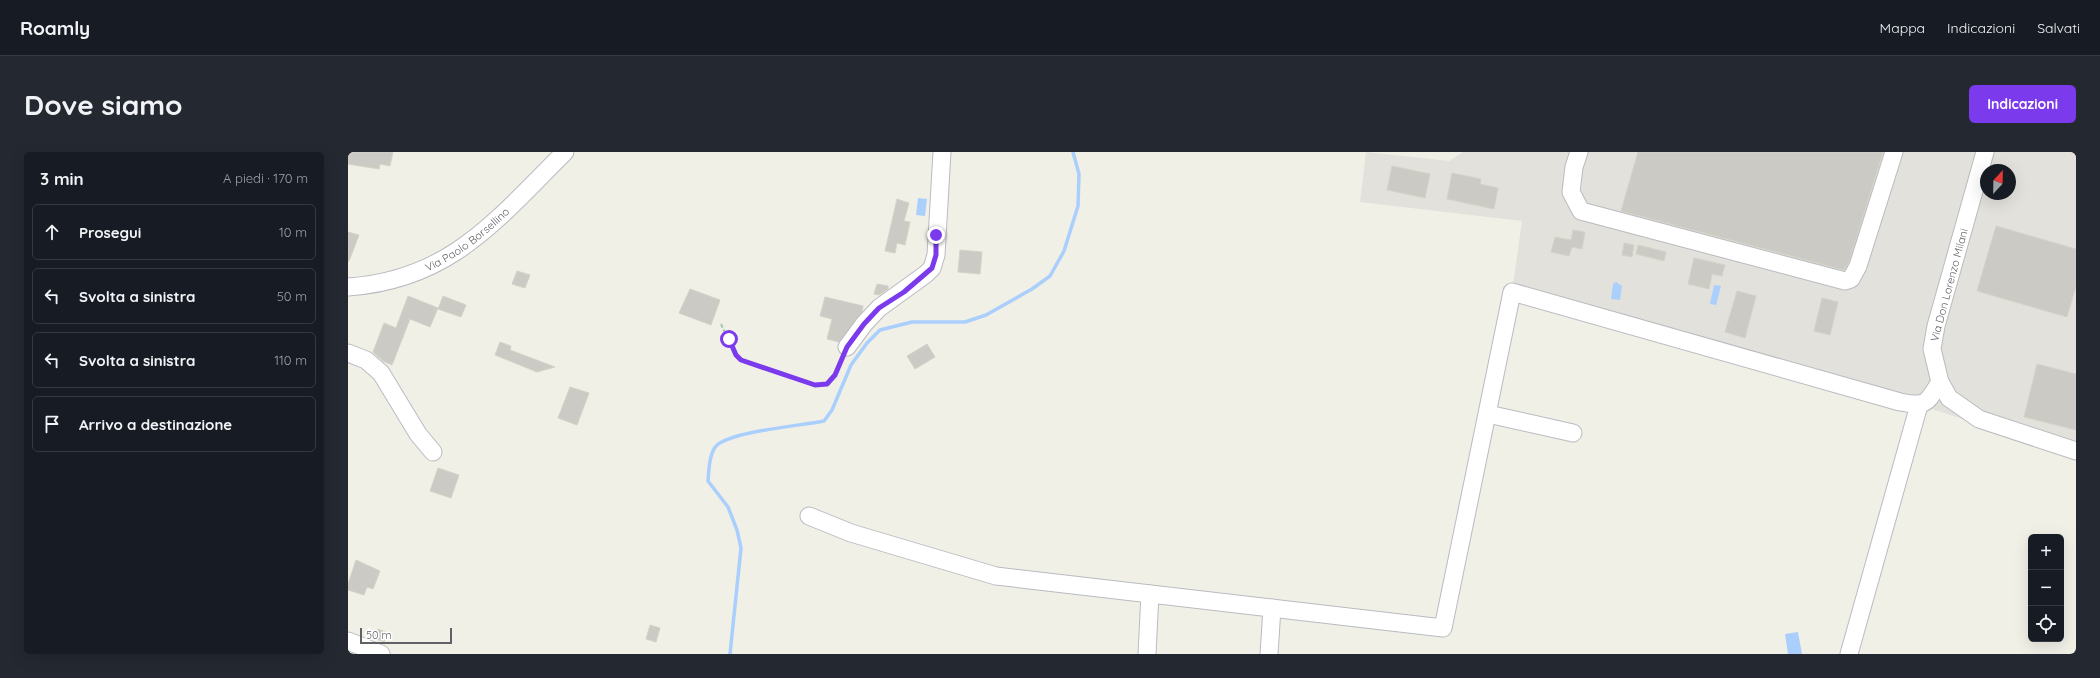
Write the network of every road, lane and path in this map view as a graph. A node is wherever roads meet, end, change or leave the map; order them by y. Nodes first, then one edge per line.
1 (565, 152) edge
2 (942, 152) edge
3 (1579, 152) edge
4 (1894, 152) edge
5 (1985, 152) edge
6 (348, 286) edge
7 (721, 324) dead end
8 (847, 347) joint
9 (348, 353) edge
10 (1940, 382) junction
11 (1918, 405) junction
12 (1488, 414) junction
13 (1573, 434) dead end
14 (2076, 451) edge
15 (433, 452) dead end
16 (809, 516) dead end
17 (1150, 594) junction
18 (1272, 608) junction
19 (353, 645) edge
20 (381, 654) edge
21 (1147, 654) edge
22 (1269, 654) edge
23 (1849, 654) edge

1 - 6 street, Via Paolo Borsellino
2 - 8 street
3 - 4 street
5 - 10 street, Via Don Lorenzo Milani
7 - 8 path
9 - 15 street
10 - 11 street
10 - 14 street, Via Don Lorenzo Milani
11 - 12 street
11 - 23 street
12 - 13 street
12 - 18 street
16 - 17 street
17 - 18 street
17 - 21 street
18 - 22 street
19 - 20 street

